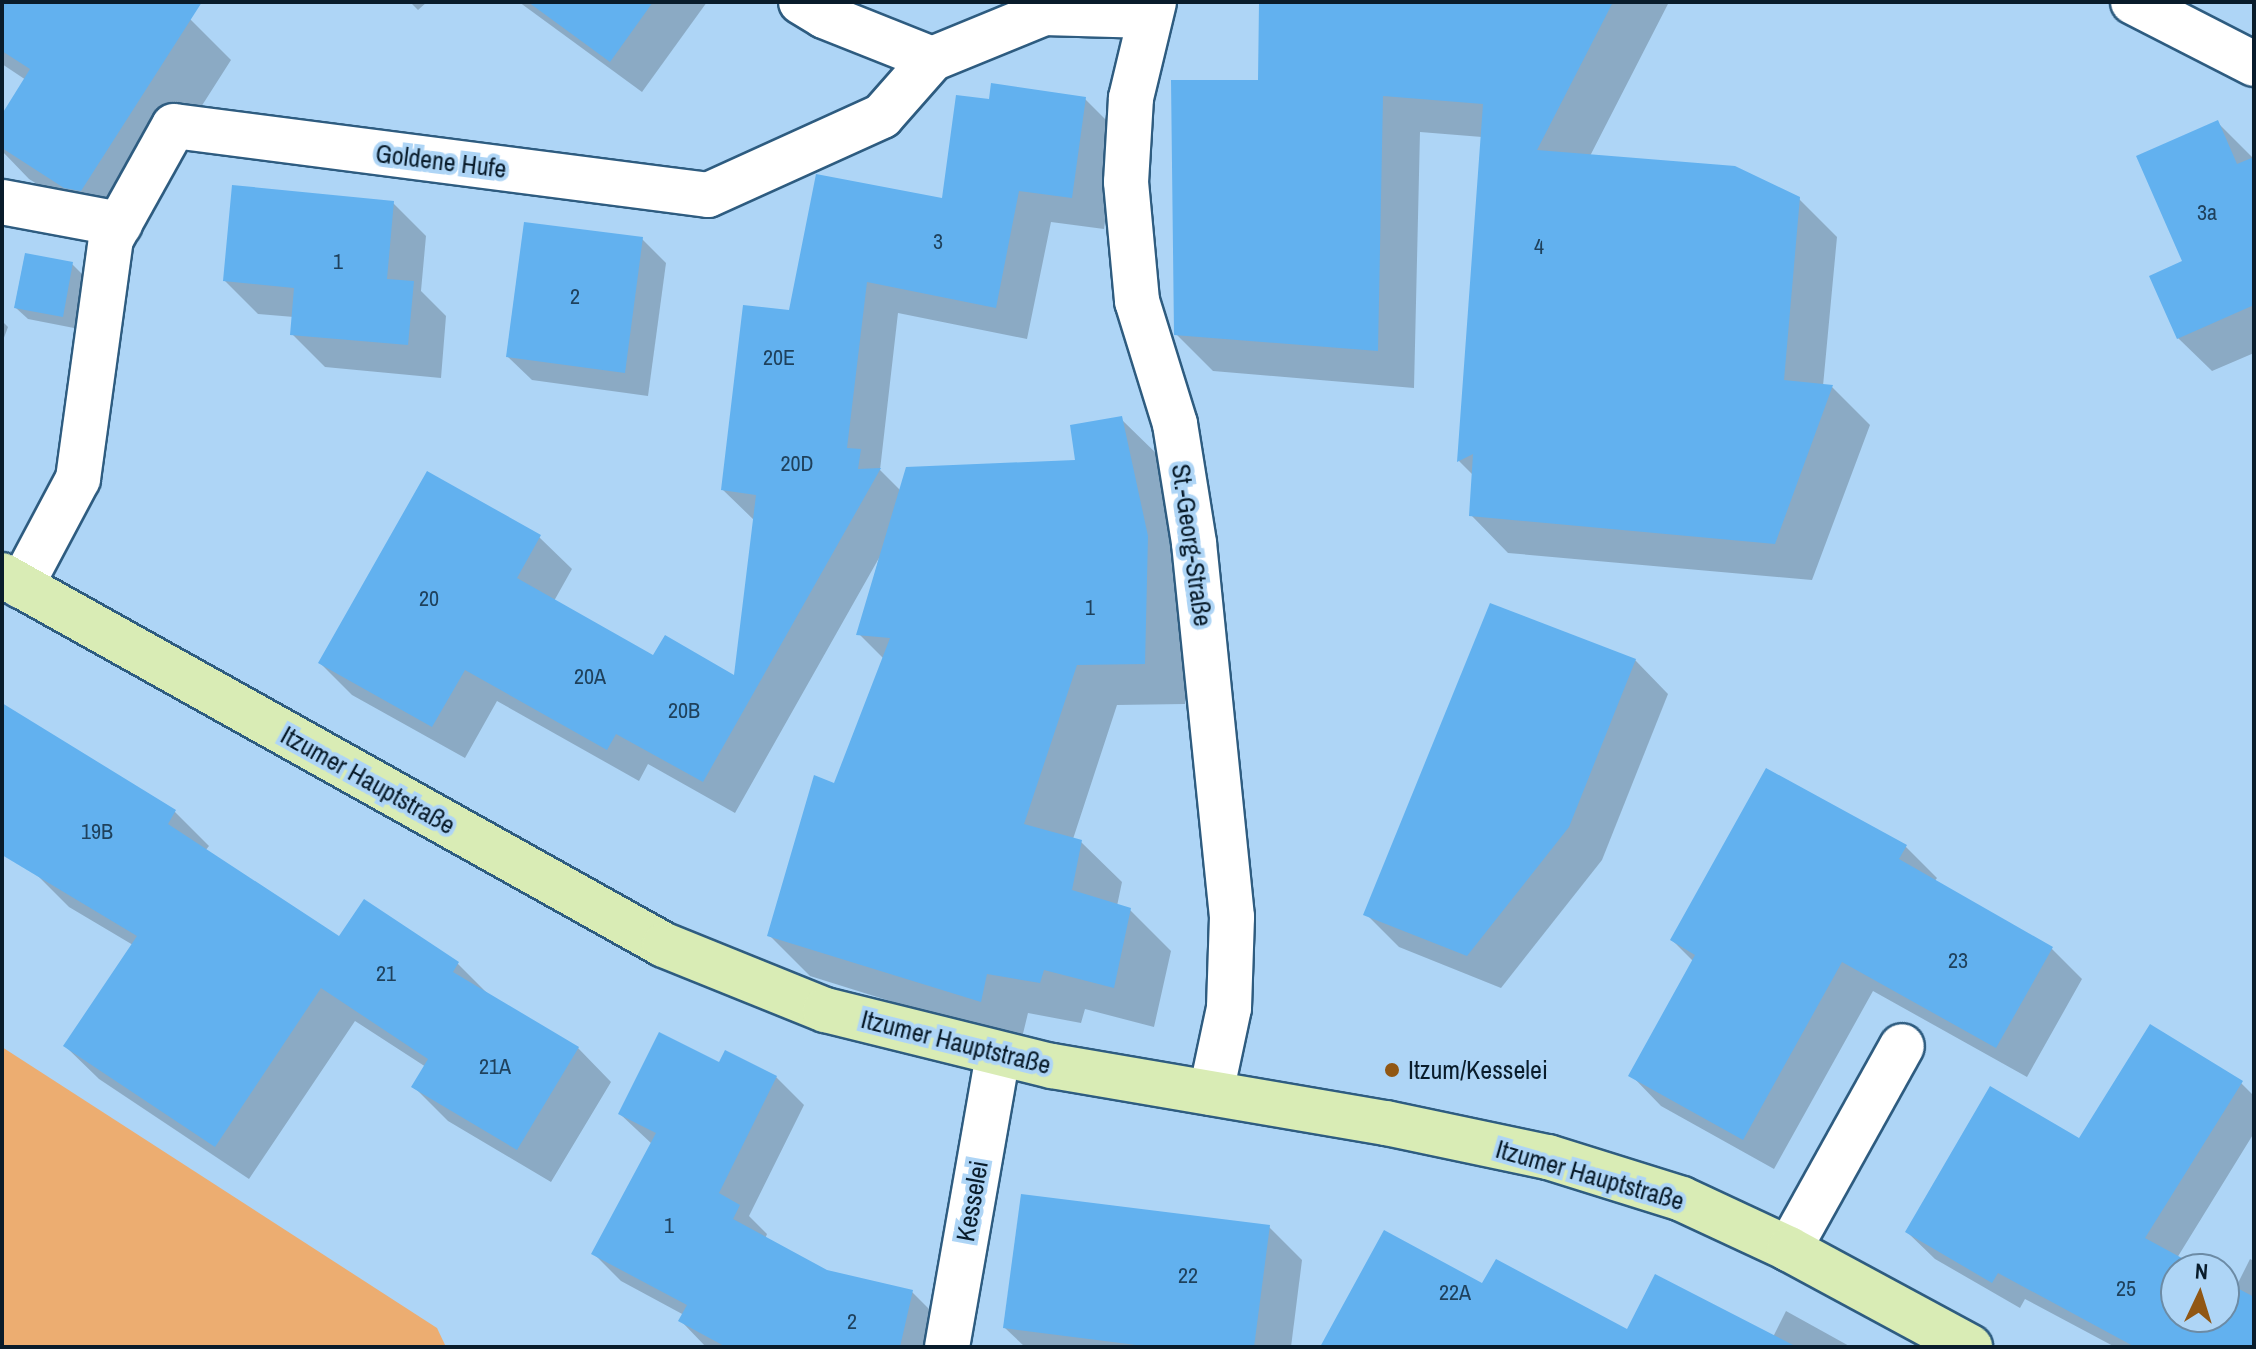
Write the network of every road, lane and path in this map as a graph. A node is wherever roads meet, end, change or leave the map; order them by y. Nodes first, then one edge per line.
1 (801, 2) edge
2 (2133, 2) edge
3 (1151, 9) edge
4 (932, 59) junction
5 (2254, 64) edge
6 (2, 202) edge
7 (120, 224) junction
8 (12, 580) edge
9 (1902, 1046) dead end
10 (998, 1055) junction
11 (1211, 1093) junction
12 (1789, 1249) junction
13 (947, 1347) edge
14 (1970, 1347) edge

1 - 4 street
2 - 5 street
3 - 4 street, Goldene Hufe
3 - 11 street, St.-Georg-Straße
4 - 7 street, Goldene Hufe
6 - 7 street
7 - 8 street, Goldene Hufe
8 - 10 main road, Itzumer Hauptstraße
9 - 12 street
10 - 11 main road, Itzumer Hauptstraße
10 - 13 street, Kesselei
11 - 12 main road, Itzumer Hauptstraße
12 - 14 main road, Itzumer Hauptstraße

